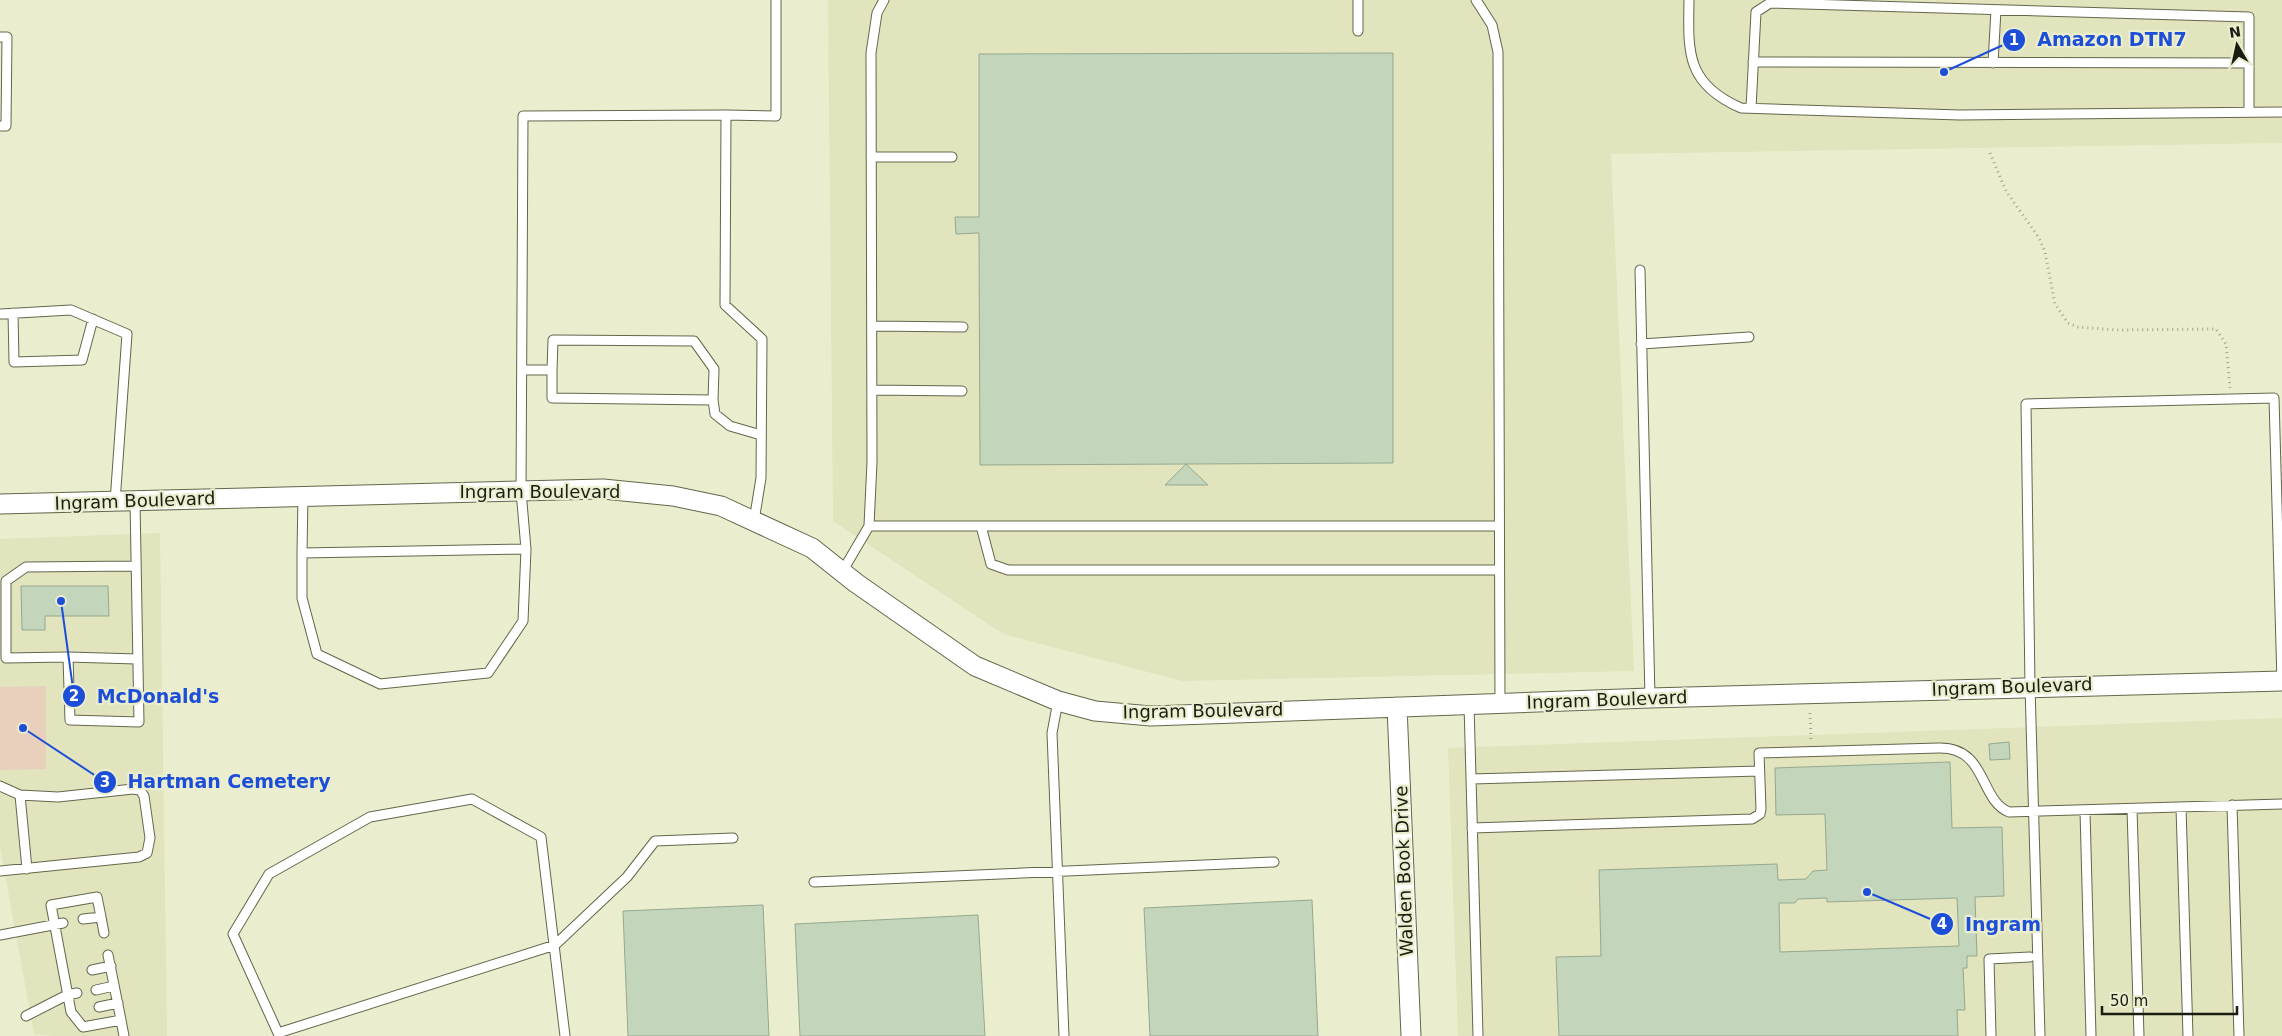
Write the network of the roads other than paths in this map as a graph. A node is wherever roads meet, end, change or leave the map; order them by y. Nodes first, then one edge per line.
1 (776, 0) edge
2 (884, 0) edge
3 (1358, 0) edge
4 (1476, 0) edge
5 (1689, 0) edge
6 (1996, 10) junction
7 (1358, 31) dead end
8 (0, 37) edge
9 (1753, 62) junction
10 (1993, 62) junction
11 (2249, 63) junction
12 (1751, 108) junction
13 (2249, 112) junction
14 (2282, 112) edge
15 (726, 115) junction
16 (0, 126) edge
17 (871, 157) junction
18 (952, 157) dead end
19 (1640, 270) dead end
20 (13, 313) junction
21 (0, 314) edge
22 (94, 319) junction
23 (872, 326) junction
24 (963, 328) dead end
25 (1748, 337) dead end
26 (1642, 344) junction
27 (522, 370) junction
28 (552, 370) junction
29 (872, 390) junction
30 (962, 391) dead end
31 (713, 400) junction
32 (761, 435) junction
33 (522, 491) junction
34 (303, 496) junction
35 (135, 501) junction
36 (115, 502) junction
37 (0, 504) edge
38 (754, 521) junction
39 (869, 526) junction
40 (982, 526) junction
41 (1499, 526) junction
42 (526, 549) junction
43 (302, 553) junction
44 (136, 566) junction
45 (1499, 570) junction
46 (842, 572) junction
47 (68, 657) junction
48 (3, 658) edge
49 (137, 659) junction
50 (2282, 680) edge
51 (2030, 686) junction
52 (2282, 689) edge
53 (1650, 698) junction
54 (1058, 700) junction
55 (1469, 704) junction
56 (1500, 704) junction
57 (1397, 707) junction
58 (1759, 770) junction
59 (1471, 778) junction
60 (0, 786) edge
61 (20, 795) junction
62 (2282, 804) edge
63 (2232, 805) junction
64 (2181, 807) junction
65 (2132, 809) junction
66 (2085, 811) junction
67 (2034, 812) junction
68 (1472, 828) junction
69 (733, 838) dead end
70 (1274, 862) dead end
71 (27, 869) junction
72 (1056, 870) junction
73 (0, 871) edge
74 (814, 882) dead end
75 (101, 916) junction
76 (83, 919) dead end
77 (59, 924) junction
78 (104, 933) dead end
79 (0, 935) edge
80 (556, 946) junction
81 (108, 955) dead end
82 (2030, 957) dead end
83 (111, 966) junction
84 (92, 970) dead end
85 (114, 986) junction
86 (96, 990) dead end
87 (77, 993) dead end
88 (67, 995) junction
89 (118, 1003) junction
90 (99, 1006) dead end
91 (26, 1016) dead end
92 (121, 1020) junction
93 (124, 1036) edge
94 (565, 1036) edge
95 (1064, 1036) edge
96 (1411, 1036) edge
97 (1478, 1036) edge
98 (1991, 1036) edge
99 (2040, 1036) edge
100 (2091, 1036) edge
101 (2139, 1036) edge
102 (2188, 1036) edge
103 (2239, 1036) edge

1 - 15 lane
2 - 17 lane
3 - 7 lane
4 - 41 lane
5 - 12 lane
6 - 9 lane
6 - 10 lane
6 - 11 lane
8 - 16 lane
9 - 10 lane
9 - 12 lane
10 - 11 lane
11 - 13 lane
12 - 13 lane
13 - 14 lane
15 - 27 lane
15 - 32 lane
17 - 18 lane
17 - 23 lane
19 - 26 lane
20 - 21 lane
20 - 22 lane
20 - 22 lane
22 - 36 lane
23 - 24 lane
23 - 29 lane
25 - 26 lane
26 - 53 lane
27 - 28 lane
27 - 33 lane
28 - 31 lane
28 - 31 lane
29 - 30 lane
29 - 39 lane
31 - 32 lane
32 - 38 lane
33 - 34 street, Ingram Boulevard
33 - 38 street, Ingram Boulevard
33 - 42 lane
34 - 35 street, Ingram Boulevard
34 - 43 lane
35 - 36 street, Ingram Boulevard
35 - 44 lane
36 - 37 street, Ingram Boulevard
38 - 46 street, Ingram Boulevard
39 - 40 lane
39 - 46 lane
40 - 41 lane
40 - 45 lane
41 - 45 lane
42 - 43 lane
42 - 43 lane
44 - 48 lane
44 - 49 lane
45 - 56 lane
46 - 54 street, Ingram Boulevard
47 - 48 lane
47 - 49 lane
47 - 49 lane
50 - 51 street, Ingram Boulevard
50 - 51 lane
50 - 52 lane
51 - 53 street, Ingram Boulevard
51 - 67 lane
53 - 56 street, Ingram Boulevard
54 - 57 street, Ingram Boulevard
54 - 72 lane
55 - 56 street, Ingram Boulevard
55 - 57 street, Ingram Boulevard
55 - 59 lane
57 - 96 street, Walden Book Drive
58 - 59 lane
58 - 67 lane
58 - 68 lane
59 - 68 lane
60 - 61 lane
61 - 71 lane
61 - 71 lane
62 - 63 lane
63 - 64 lane
63 - 103 lane
64 - 65 lane
64 - 102 lane
65 - 66 lane
65 - 101 lane
66 - 67 lane
66 - 100 lane
67 - 99 lane
68 - 97 lane
69 - 80 lane
70 - 72 lane
71 - 73 lane
72 - 74 lane
72 - 95 lane
75 - 76 lane
75 - 77 lane
75 - 78 lane
77 - 79 lane
77 - 88 lane
80 - 80 lane
80 - 94 lane
81 - 83 lane
82 - 98 lane
83 - 84 lane
83 - 85 lane
85 - 86 lane
85 - 89 lane
87 - 88 lane
88 - 91 lane
88 - 92 lane
89 - 90 lane
89 - 92 lane
92 - 93 lane

